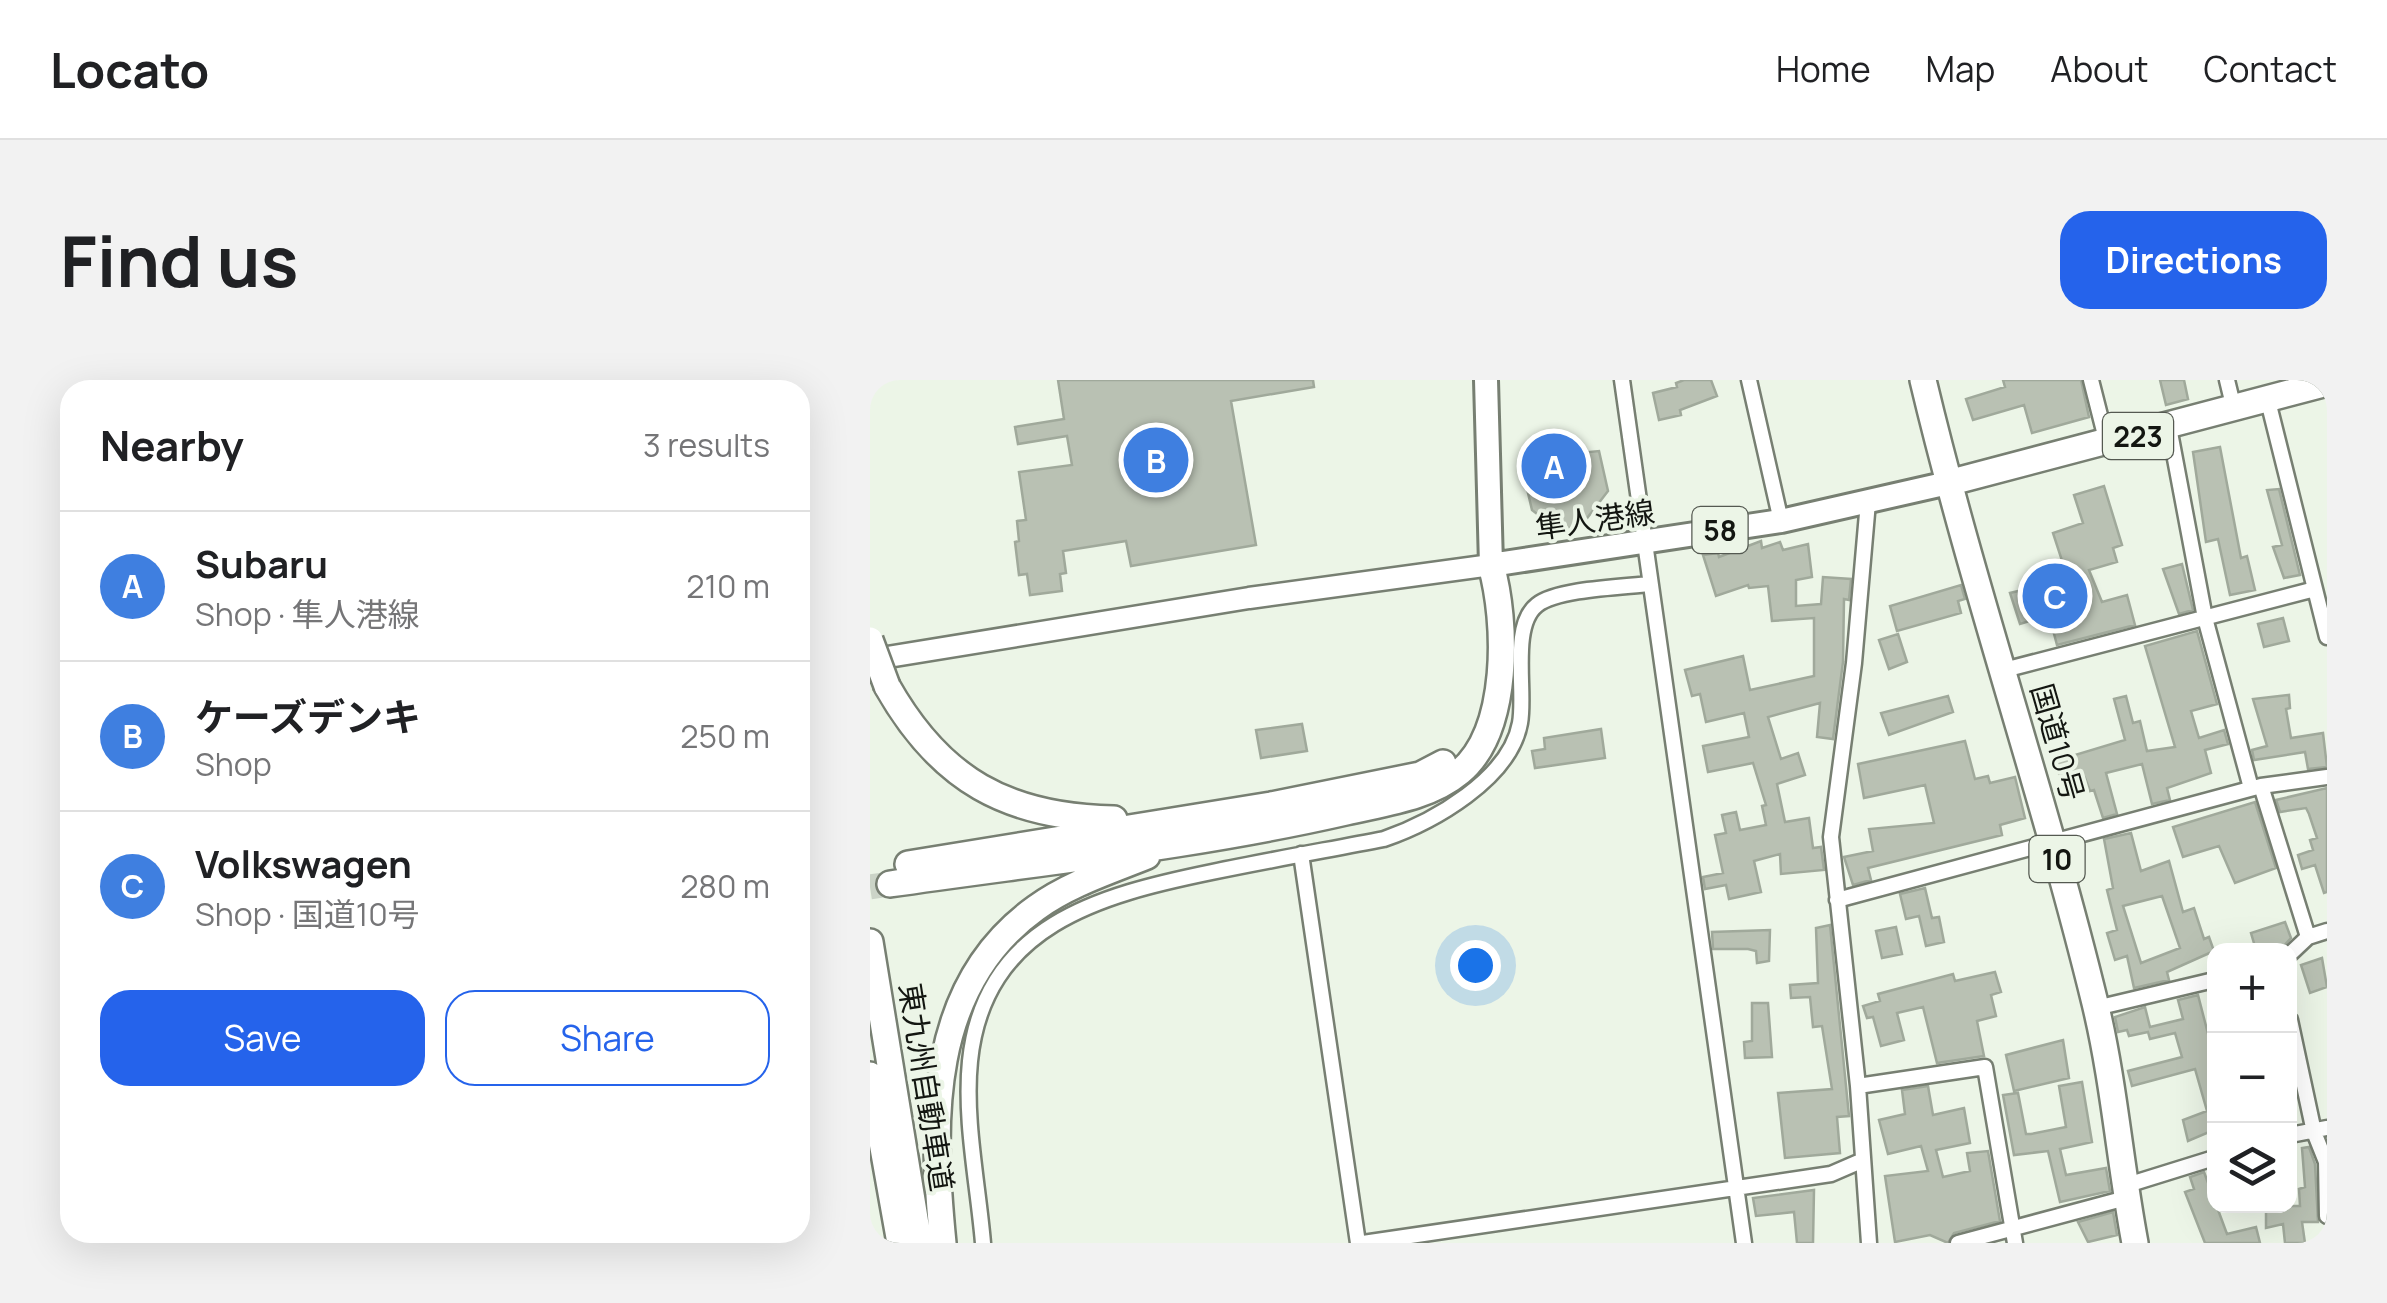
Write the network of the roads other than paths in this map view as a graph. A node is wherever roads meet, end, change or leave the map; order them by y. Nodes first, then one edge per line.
1 (1486, 380) edge
2 (1622, 380) edge
3 (1749, 380) edge
4 (1923, 380) edge
5 (2091, 380) edge
6 (2227, 380) edge
7 (2327, 383) edge
8 (2268, 400) junction
9 (2234, 409) junction
10 (2169, 427) junction
11 (2107, 444) junction
12 (1948, 483) junction
13 (1868, 502) junction
14 (1781, 521) junction
15 (1644, 542) junction
16 (1490, 565) junction
17 (1649, 584) junction
18 (2315, 589) junction
19 (2206, 618) junction
20 (2327, 637) edge
21 (870, 640) edge
22 (870, 660) edge
23 (2004, 670) junction
24 (2327, 778) edge
25 (2256, 787) junction
26 (1187, 830) junction
27 (2053, 842) junction
28 (1301, 854) junction
29 (889, 875) tunnel mouth
30 (1836, 900) junction
31 (2327, 931) edge
32 (2308, 937) junction
33 (870, 942) edge
34 (2297, 947) edge
35 (2207, 982) edge
36 (2096, 1008) junction
37 (2294, 1033) edge
38 (870, 1074) edge
39 (1858, 1086) junction
40 (2320, 1130) edge
41 (1861, 1161) junction
42 (2207, 1161) edge
43 (1736, 1184) junction
44 (2125, 1192) junction
45 (2327, 1216) edge
46 (2011, 1226) junction
47 (900, 1243) edge
48 (919, 1243) edge
49 (943, 1243) edge
50 (984, 1243) edge
51 (1360, 1243) edge
52 (1744, 1243) edge
53 (1869, 1243) edge
54 (1958, 1243) edge
55 (2016, 1243) edge
56 (2135, 1243) edge

1 - 16 main road, 隼人港線
2 - 15 street
3 - 14 street
4 - 12 highway, 国道10号 / 10
5 - 11 street
6 - 9 street
7 - 8 highway, 223
8 - 9 highway, 223
8 - 18 street
9 - 10 highway, 223
10 - 11 highway, 223
10 - 19 street
11 - 12 highway, 223
12 - 13 main road, 隼人港線 / 58
12 - 23 highway, 国道10号 / 10
13 - 14 main road, 隼人港線 / 58
13 - 30 street
14 - 15 main road, 隼人港線 / 58
15 - 16 main road, 隼人港線 / 58
15 - 17 street
16 - 22 street
16 - 26 highway
17 - 28 street
17 - 43 street
18 - 19 street
18 - 20 street
19 - 23 street
19 - 25 street
21 - 26 highway, bridge
23 - 27 highway, 国道10号 / 10
24 - 25 street
25 - 27 street
25 - 32 street
26 - 29 highway
26 - 49 highway
27 - 30 street
27 - 36 highway, 国道10号 / 10
28 - 50 street
28 - 51 street
30 - 39 street
31 - 32 street
32 - 34 street
33 - 48 highway, 東九州自動車道
35 - 36 street
36 - 44 highway, 国道10号 / 10
37 - 40 street
38 - 47 highway, 東九州自動車道
39 - 41 street
39 - 46 street
40 - 45 street
41 - 43 street
41 - 53 street
42 - 44 street
43 - 51 street
43 - 52 street
44 - 46 street
44 - 56 highway, 国道10号 / 10
46 - 54 street
46 - 55 street

